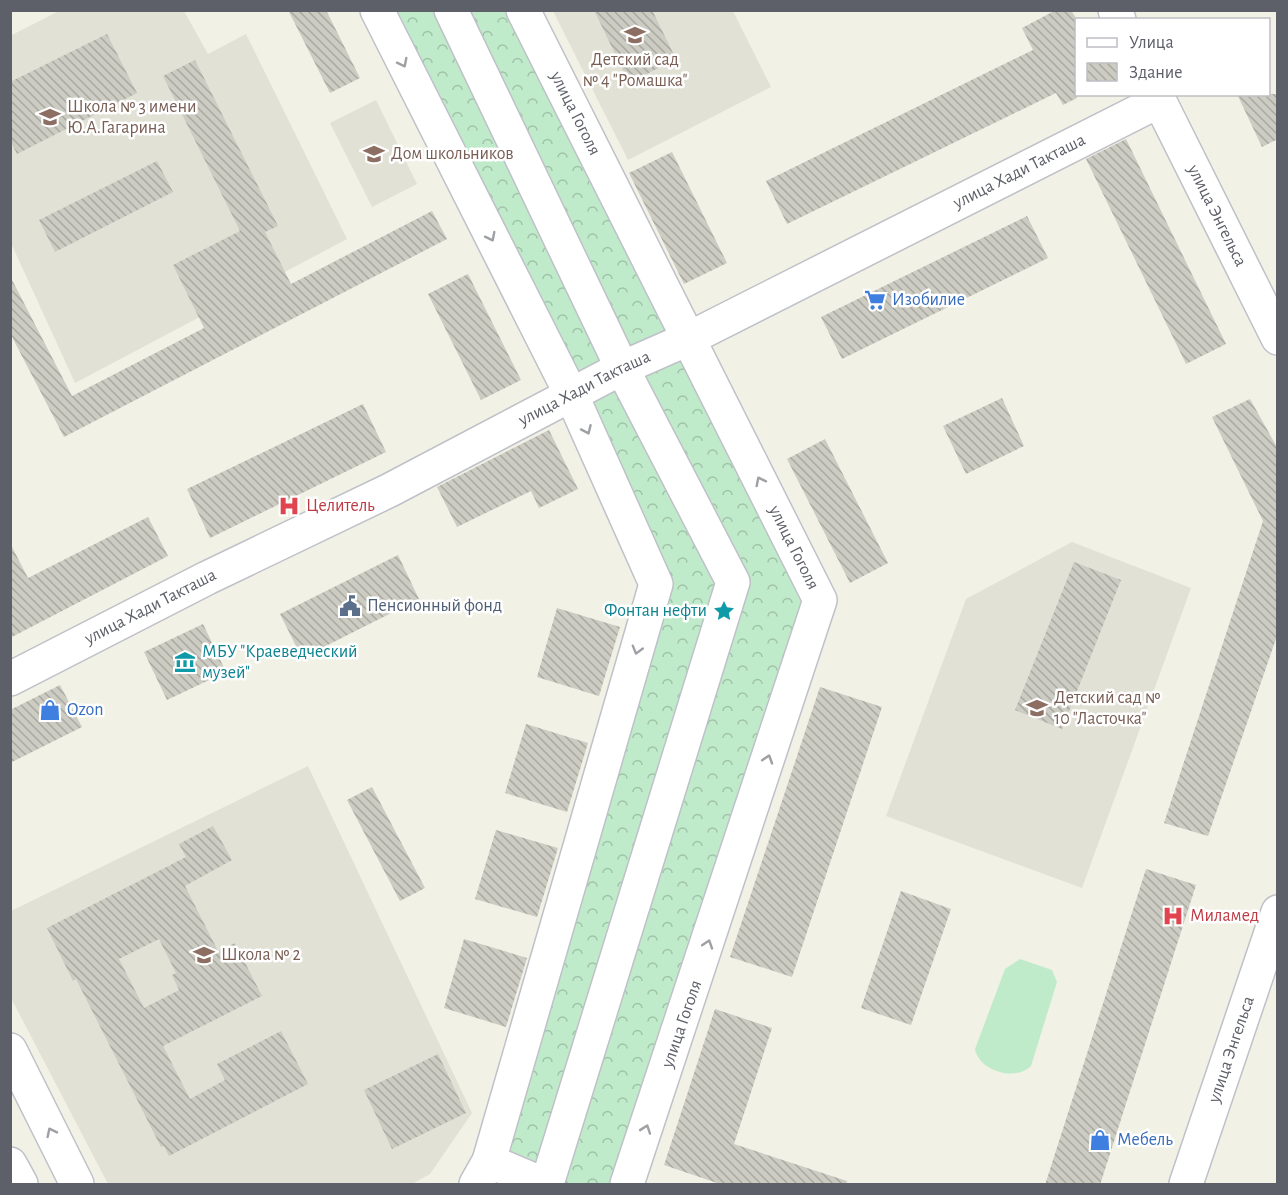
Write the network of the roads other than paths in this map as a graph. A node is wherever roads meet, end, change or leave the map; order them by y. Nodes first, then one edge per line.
1 (377, 10) edge
2 (451, 10) edge
3 (523, 10) edge
4 (1158, 98) edge
5 (1278, 338) edge
6 (688, 339) junction
7 (622, 368) junction
8 (572, 396) junction
9 (10, 679) edge
10 (1278, 912) edge
11 (10, 1050) edge
12 (10, 1164) edge
13 (483, 1173) edge
14 (21, 1185) edge
15 (77, 1185) edge
16 (545, 1185) edge
17 (627, 1185) edge
18 (1186, 1185) edge

1 -> 8 street
2 - 7 street
3 - 6 street, улица Гоголя
4 - 5 street, улица Энгельса
4 - 6 street, улица Хади Такташа
6 - 7 street, улица Хади Такташа
17 -> 6 street, улица Гоголя
7 - 8 street, улица Хади Такташа
7 - 16 street
8 - 9 street, улица Хади Такташа
8 -> 13 street
10 - 18 street, улица Энгельса
15 -> 11 street
12 - 14 street
13 - 16 street

